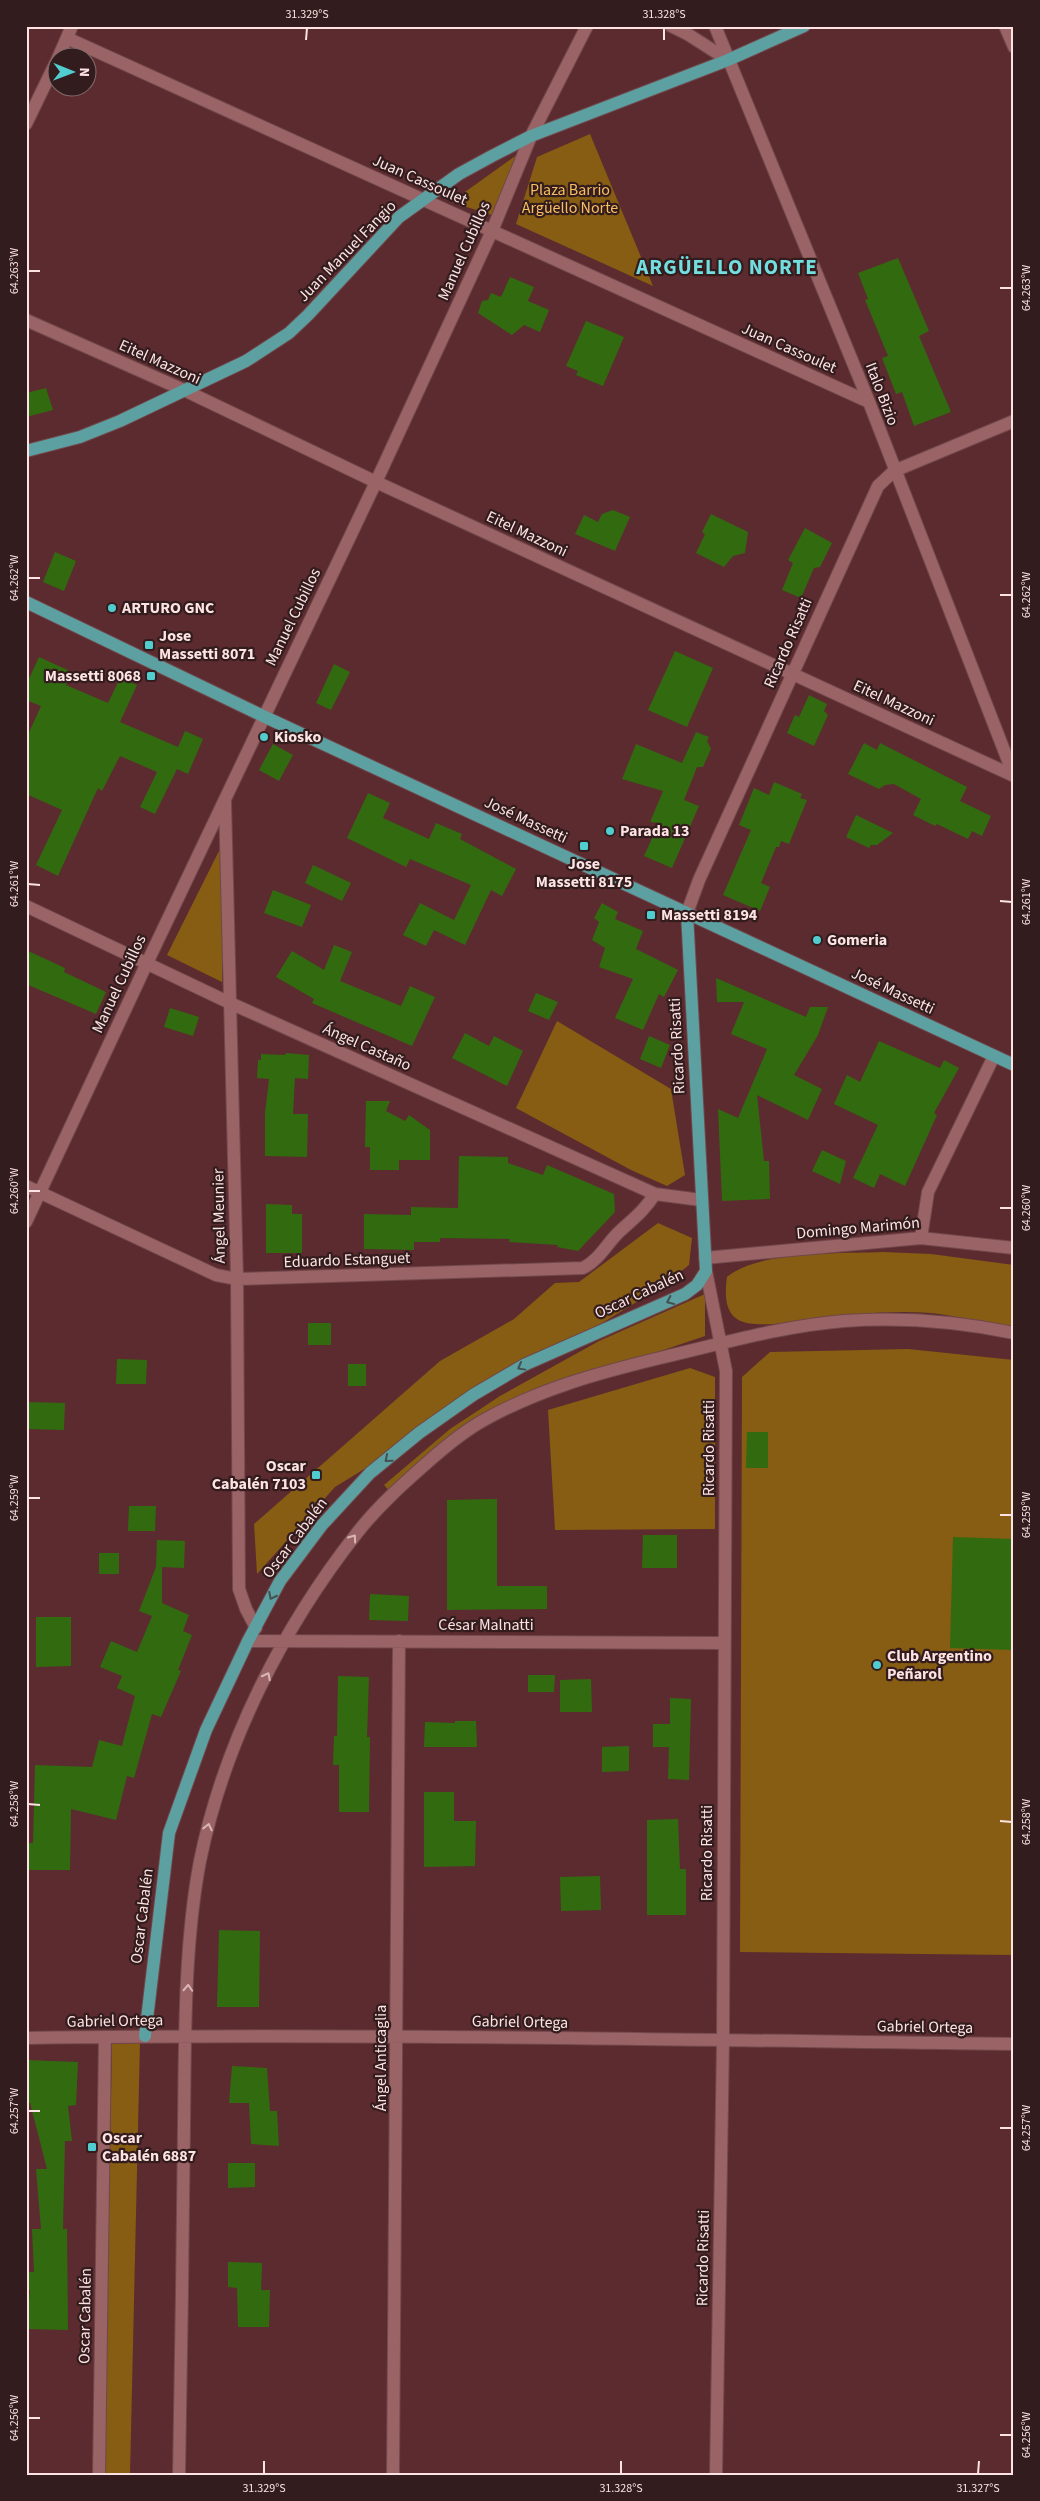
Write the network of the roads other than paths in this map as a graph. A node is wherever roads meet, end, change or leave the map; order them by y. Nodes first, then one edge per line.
1 (587, 26) edge
2 (670, 26) edge
3 (715, 26) edge
4 (804, 26) edge
5 (1005, 26) edge
6 (70, 32) edge
7 (63, 48) edge
8 (1014, 48) edge
9 (728, 60) junction
10 (48, 79) edge
11 (26, 124) edge
12 (531, 136) junction
13 (424, 200) junction
14 (492, 231) junction
15 (26, 320) edge
16 (186, 391) junction
17 (869, 402) junction
18 (1014, 421) edge
19 (26, 451) edge
20 (894, 471) junction
21 (376, 482) junction
22 (26, 602) edge
23 (792, 674) junction
24 (263, 716) junction
25 (1014, 776) edge
26 (225, 799) junction
27 (26, 906) edge
28 (687, 913) junction
29 (147, 963) junction
30 (230, 1003) junction
31 (994, 1056) junction
32 (1014, 1065) edge
33 (26, 1186) edge
34 (41, 1193) junction
35 (655, 1194) junction
36 (701, 1200) junction
37 (26, 1222) edge
38 (921, 1238) junction
39 (1014, 1248) edge
40 (706, 1264) junction
41 (237, 1279) junction
42 (1014, 1333) edge
43 (720, 1344) junction
44 (256, 1628) junction
45 (248, 1641) junction
46 (399, 1641) junction
47 (285, 1642) junction
48 (724, 1643) junction
49 (145, 2036) junction
50 (185, 2036) junction
51 (105, 2037) junction
52 (398, 2037) junction
53 (26, 2038) edge
54 (723, 2040) junction
55 (1014, 2044) edge
56 (99, 2475) edge
57 (179, 2475) edge
58 (393, 2475) edge
59 (716, 2475) edge

1 - 12 street, Manuel Cubillos
2 - 9 street
3 - 9 street, Italo Bizio
4 - 9 main road, Juan Manuel Fangio
5 - 8 street
6 - 7 street
6 - 13 street, Juan Cassoulet
9 - 12 main road, Juan Manuel Fangio
9 - 17 street, Italo Bizio
10 - 11 street
12 - 13 main road, Juan Manuel Fangio
12 - 14 street, Manuel Cubillos
13 - 14 street, Juan Cassoulet
13 - 16 main road, Juan Manuel Fangio
14 - 17 street, Juan Cassoulet
14 - 21 street, Manuel Cubillos
15 - 16 street, Eitel Mazzoni
16 - 19 main road, Juan Manuel Fangio
16 - 21 street, Eitel Mazzoni
17 - 20 street, Italo Bizio
18 - 20 street
20 - 23 street, Ricardo Risatti
20 - 25 street, Italo Bizio
21 - 23 street, Eitel Mazzoni
21 - 24 street, Manuel Cubillos
22 - 24 main road, José Massetti
23 - 25 street, Eitel Mazzoni
23 - 28 street, Ricardo Risatti
24 - 26 street, Manuel Cubillos
24 - 28 main road, José Massetti
26 - 29 street, Manuel Cubillos
26 - 30 street, Ángel Meunier
27 - 29 street, Ángel Castaño
28 - 31 main road, José Massetti
28 - 36 main road, Ricardo Risatti
29 - 30 street, Ángel Castaño
29 - 34 street, Manuel Cubillos
30 - 35 street, Ángel Castaño
30 - 41 street, Ángel Meunier
31 - 32 main road, José Massetti
31 - 38 street
33 - 34 street, Eduardo Estanguet
34 - 37 street, Manuel Cubillos
34 - 41 street, Eduardo Estanguet
35 - 36 street, Ángel Castaño
35 - 41 street, Eduardo Estanguet
36 - 40 main road, Ricardo Risatti
38 - 39 street, Domingo Marimón
38 - 40 street, Domingo Marimón
40 - 43 street, Ricardo Risatti
40 -> 44 main road, Oscar Cabalén
41 - 44 street, Ángel Meunier
42 - 43 street
47 -> 43 street
43 - 48 street, Ricardo Risatti
44 - 45 main road, Oscar Cabalén
45 - 47 street, César Malnatti
45 - 49 main road, Oscar Cabalén
46 - 47 street, César Malnatti
46 - 48 street, César Malnatti
46 - 52 street, Ángel Anticaglia
50 -> 47 street
48 - 54 street, Ricardo Risatti
49 - 50 street, Gabriel Ortega
49 - 51 street, Gabriel Ortega
50 - 52 street, Gabriel Ortega
50 - 57 street
51 - 53 street, Gabriel Ortega
51 - 56 street, Oscar Cabalén
52 - 54 street, Gabriel Ortega
52 - 58 street, Ángel Anticaglia
54 - 55 street, Gabriel Ortega
54 - 59 street, Ricardo Risatti

